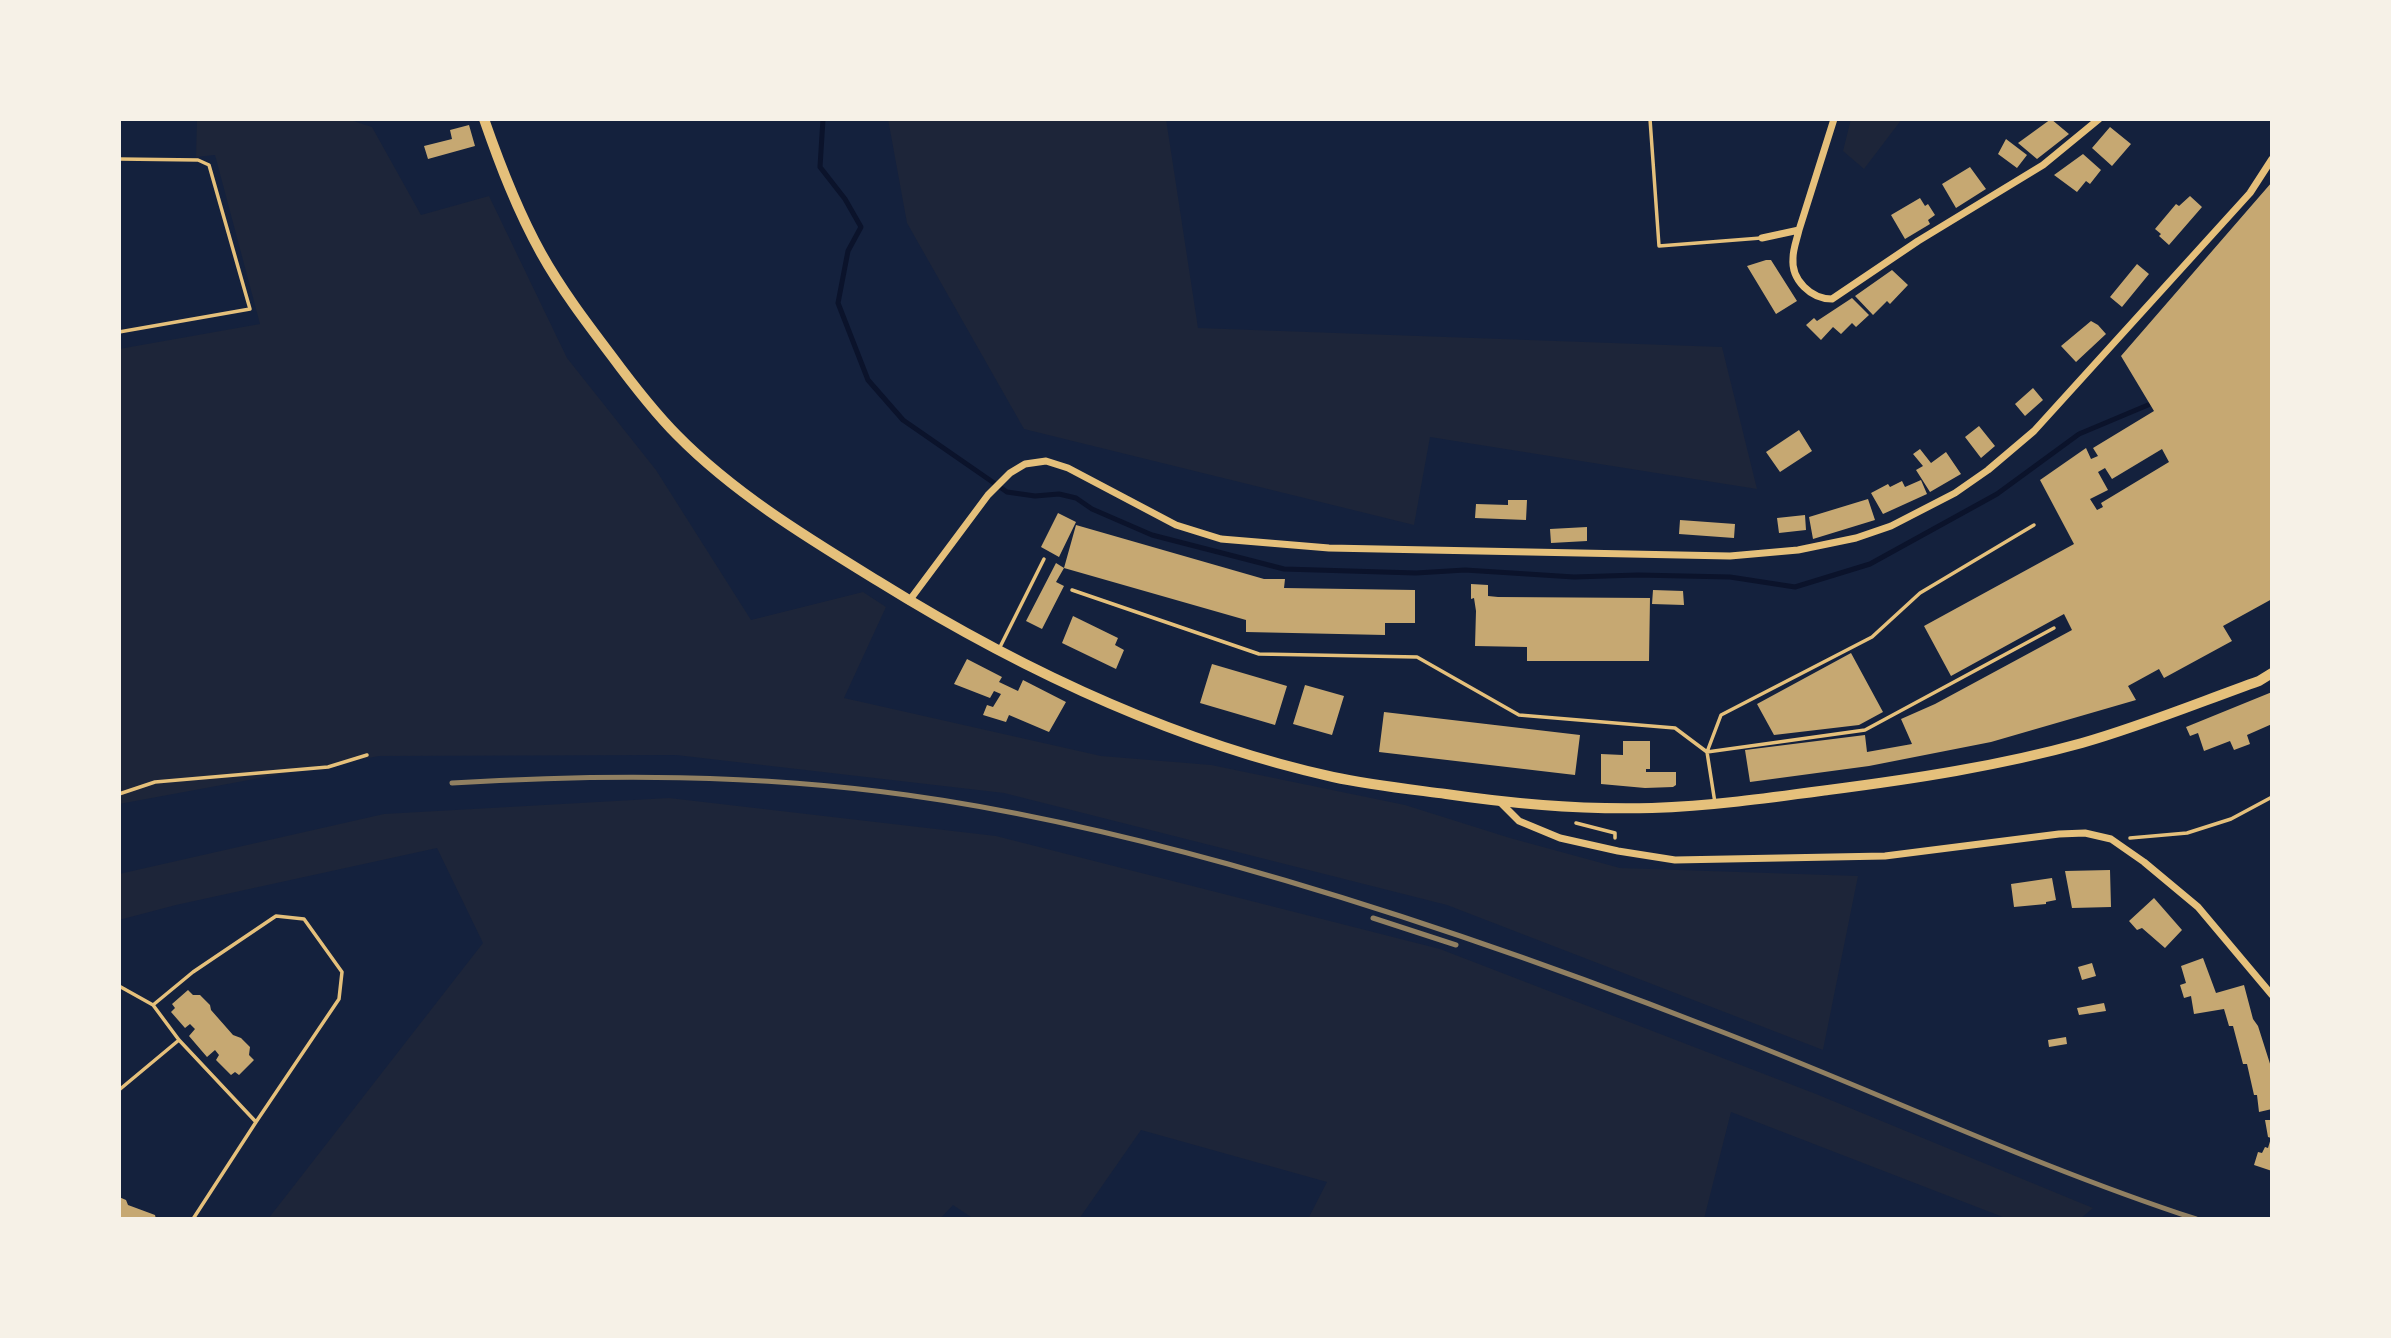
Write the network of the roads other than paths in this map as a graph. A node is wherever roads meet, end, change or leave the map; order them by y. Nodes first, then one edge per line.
1 (484, 119) edge
2 (1650, 119) edge
3 (1835, 119) edge
4 (2099, 119) edge
5 (119, 159) edge
6 (2272, 159) edge
7 (1800, 230) junction
8 (1762, 238) joint
9 (119, 332) edge
10 (2034, 525) dead end
11 (1044, 559) dead end
12 (1072, 590) dead end
13 (909, 601) junction
14 (2054, 628) dead end
15 (999, 650) junction
16 (2272, 673) edge
17 (1707, 752) junction
18 (1499, 802) junction
19 (1716, 805) junction
20 (119, 986) edge
21 (2272, 995) edge
22 (153, 1005) junction
23 (179, 1040) junction
24 (119, 1090) edge
25 (256, 1122) junction
26 (193, 1219) edge

1 - 13 main road
2 - 8 lane
3 - 7 street
4 - 7 street
5 - 9 lane
6 - 13 street
7 - 8 street
10 - 17 lane
11 - 15 lane
12 - 17 lane
13 - 15 main road
14 - 17 lane
15 - 18 main road
16 - 19 main road
17 - 19 lane
18 - 19 main road
18 - 21 street
20 - 22 lane
22 - 23 lane
22 - 25 lane
23 - 24 lane
23 - 25 lane
25 - 26 lane

